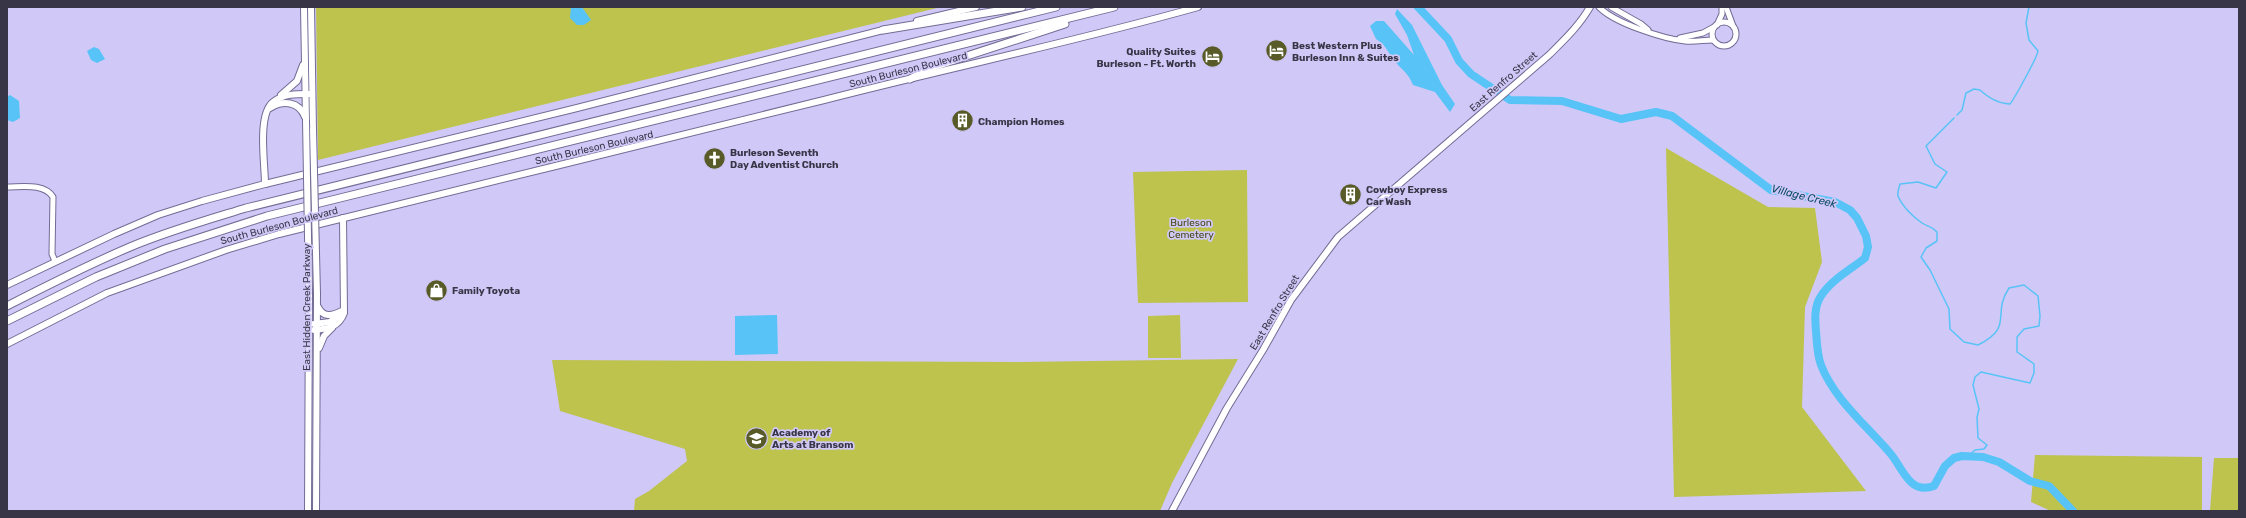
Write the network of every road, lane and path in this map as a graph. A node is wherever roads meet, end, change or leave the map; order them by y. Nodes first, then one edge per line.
1 (304, 7) edge
2 (311, 7) edge
3 (976, 7) edge
4 (1022, 7) edge
5 (1056, 7) edge
6 (1113, 7) edge
7 (1198, 7) edge
8 (1590, 7) edge
9 (1599, 7) edge
10 (1611, 7) edge
11 (1722, 7) edge
12 (1726, 7) edge
13 (1716, 26) junction
14 (1734, 29) junction
15 (883, 30) junction
16 (1648, 31) junction
17 (1675, 39) junction
18 (1713, 40) junction
19 (304, 50) junction
20 (910, 79) junction
21 (309, 94) junction
22 (274, 101) junction
23 (267, 110) junction
24 (309, 120) junction
25 (265, 184) junction
26 (7, 187) edge
27 (343, 218) junction
28 (55, 261) junction
29 (7, 285) edge
30 (7, 306) edge
31 (317, 306) junction
32 (344, 310) junction
33 (7, 321) edge
34 (308, 327) junction
35 (317, 327) junction
36 (332, 328) junction
37 (7, 344) edge
38 (316, 383) junction
39 (308, 511) edge
40 (316, 511) edge
41 (1172, 511) edge

1 - 19 main road, East Hidden Creek Parkway
2 - 21 main road, East Hidden Creek Parkway
3 - 15 main road
4 - 15 highway
5 - 30 highway
6 - 20 highway
6 - 33 highway
7 - 20 main road, South Burleson Boulevard
8 - 41 main road, East Renfro Street
9 - 16 street
10 - 16 street
11 - 13 street
12 - 14 street
13 - 14 street
13 - 17 street
13 - 18 street
14 - 18 street
15 - 25 main road
16 - 17 street
17 - 18 street
19 - 21 main road, East Hidden Creek Parkway
19 - 22 main road
20 - 27 main road, South Burleson Boulevard
21 - 22 main road
21 - 24 main road, East Hidden Creek Parkway
22 - 23 main road
23 - 24 main road
23 - 25 main road
24 - 31 main road, East Hidden Creek Parkway, bridge
24 - 34 main road, East Hidden Creek Parkway, bridge
25 - 28 main road
26 - 28 street
27 - 32 main road
27 - 37 main road, South Burleson Boulevard
28 - 29 main road
31 - 32 main road
31 - 35 main road, East Hidden Creek Parkway
32 - 35 main road
32 - 36 main road
34 - 35 main road
34 - 39 main road, East Hidden Creek Parkway
35 - 36 main road
35 - 38 main road, East Hidden Creek Parkway
36 - 38 main road
38 - 40 main road, East Hidden Creek Parkway

